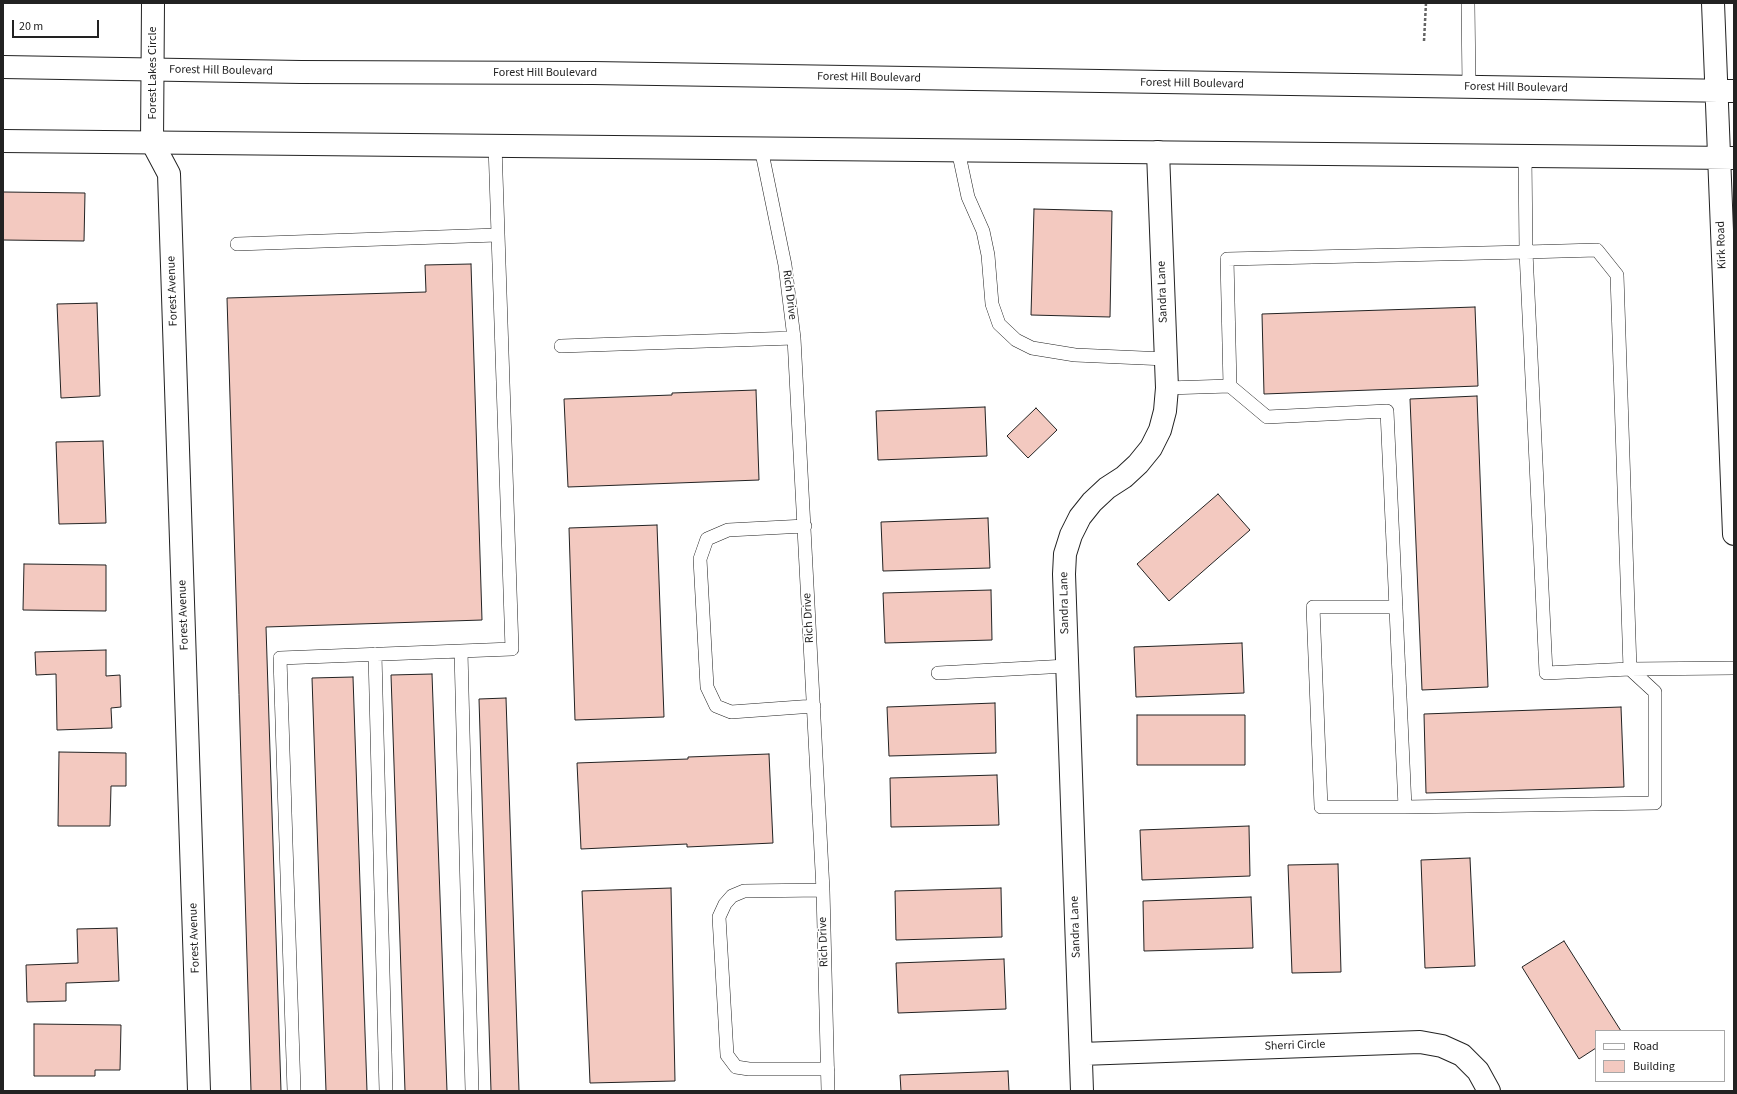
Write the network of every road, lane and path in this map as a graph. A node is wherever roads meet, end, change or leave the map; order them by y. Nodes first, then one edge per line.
1 (153, 3) edge
2 (1426, 3) edge
3 (1468, 3) edge
4 (1714, 3) edge
5 (1424, 41) dead end
6 (3, 67) edge
7 (152, 70) junction
8 (1469, 87) junction
9 (1725, 91) edge
10 (3, 141) edge
11 (152, 142) junction
12 (495, 145) junction
13 (761, 148) junction
14 (958, 150) junction
15 (1158, 152) junction
16 (1525, 155) junction
17 (1726, 157) edge
18 (497, 235) junction
19 (237, 244) dead end
20 (1526, 252) junction
21 (794, 338) junction
22 (561, 346) dead end
23 (1166, 359) junction
24 (1230, 386) junction
25 (1167, 388) junction
26 (805, 526) junction
27 (1734, 534) edge
28 (1396, 607) junction
29 (461, 651) junction
30 (375, 654) junction
31 (1067, 666) junction
32 (1734, 668) edge
33 (1630, 669) junction
34 (938, 673) dead end
35 (814, 706) junction
36 (1405, 807) junction
37 (823, 890) junction
38 (1081, 1054) junction
39 (828, 1069) junction
40 (199, 1091) edge
41 (294, 1091) edge
42 (386, 1091) edge
43 (472, 1091) edge
44 (828, 1091) edge
45 (1082, 1091) edge
46 (1489, 1091) edge

1 - 7 main road, Forest Lakes Circle
2 - 5 path
3 - 8 lane
4 - 9 main road, Kirk Road
6 - 7 main road, Forest Hill Boulevard
7 - 8 main road, Forest Hill Boulevard
7 - 11 main road, Forest Lakes Circle
8 - 9 main road, Forest Hill Boulevard
9 - 17 main road, Kirk Road
10 - 11 main road
11 - 12 main road
11 - 40 main road, Forest Avenue
12 - 13 main road
12 - 18 lane
13 - 14 main road
13 - 21 lane, Rich Drive
14 - 15 main road
14 - 23 lane
15 - 16 main road
15 - 23 main road, Sandra Lane
16 - 17 main road
16 - 20 lane
17 - 27 main road, Kirk Road
18 - 19 lane
18 - 29 lane
20 - 24 lane
20 - 33 lane
20 - 33 lane
21 - 22 lane
21 - 26 lane, Rich Drive
23 - 25 main road, Sandra Lane
24 - 25 lane
24 - 28 lane
25 - 31 main road, Sandra Lane
26 - 35 lane, Rich Drive
26 - 35 lane
28 - 36 lane
28 - 36 lane
29 - 30 lane
29 - 43 lane
30 - 41 lane
30 - 42 lane
31 - 34 lane
31 - 38 main road, Sandra Lane
32 - 33 lane
33 - 36 lane
35 - 37 lane, Rich Drive
37 - 39 lane, Rich Drive
37 - 39 lane
38 - 45 main road, Sandra Lane
38 - 46 main road, Sherri Circle
39 - 44 lane, Rich Drive

